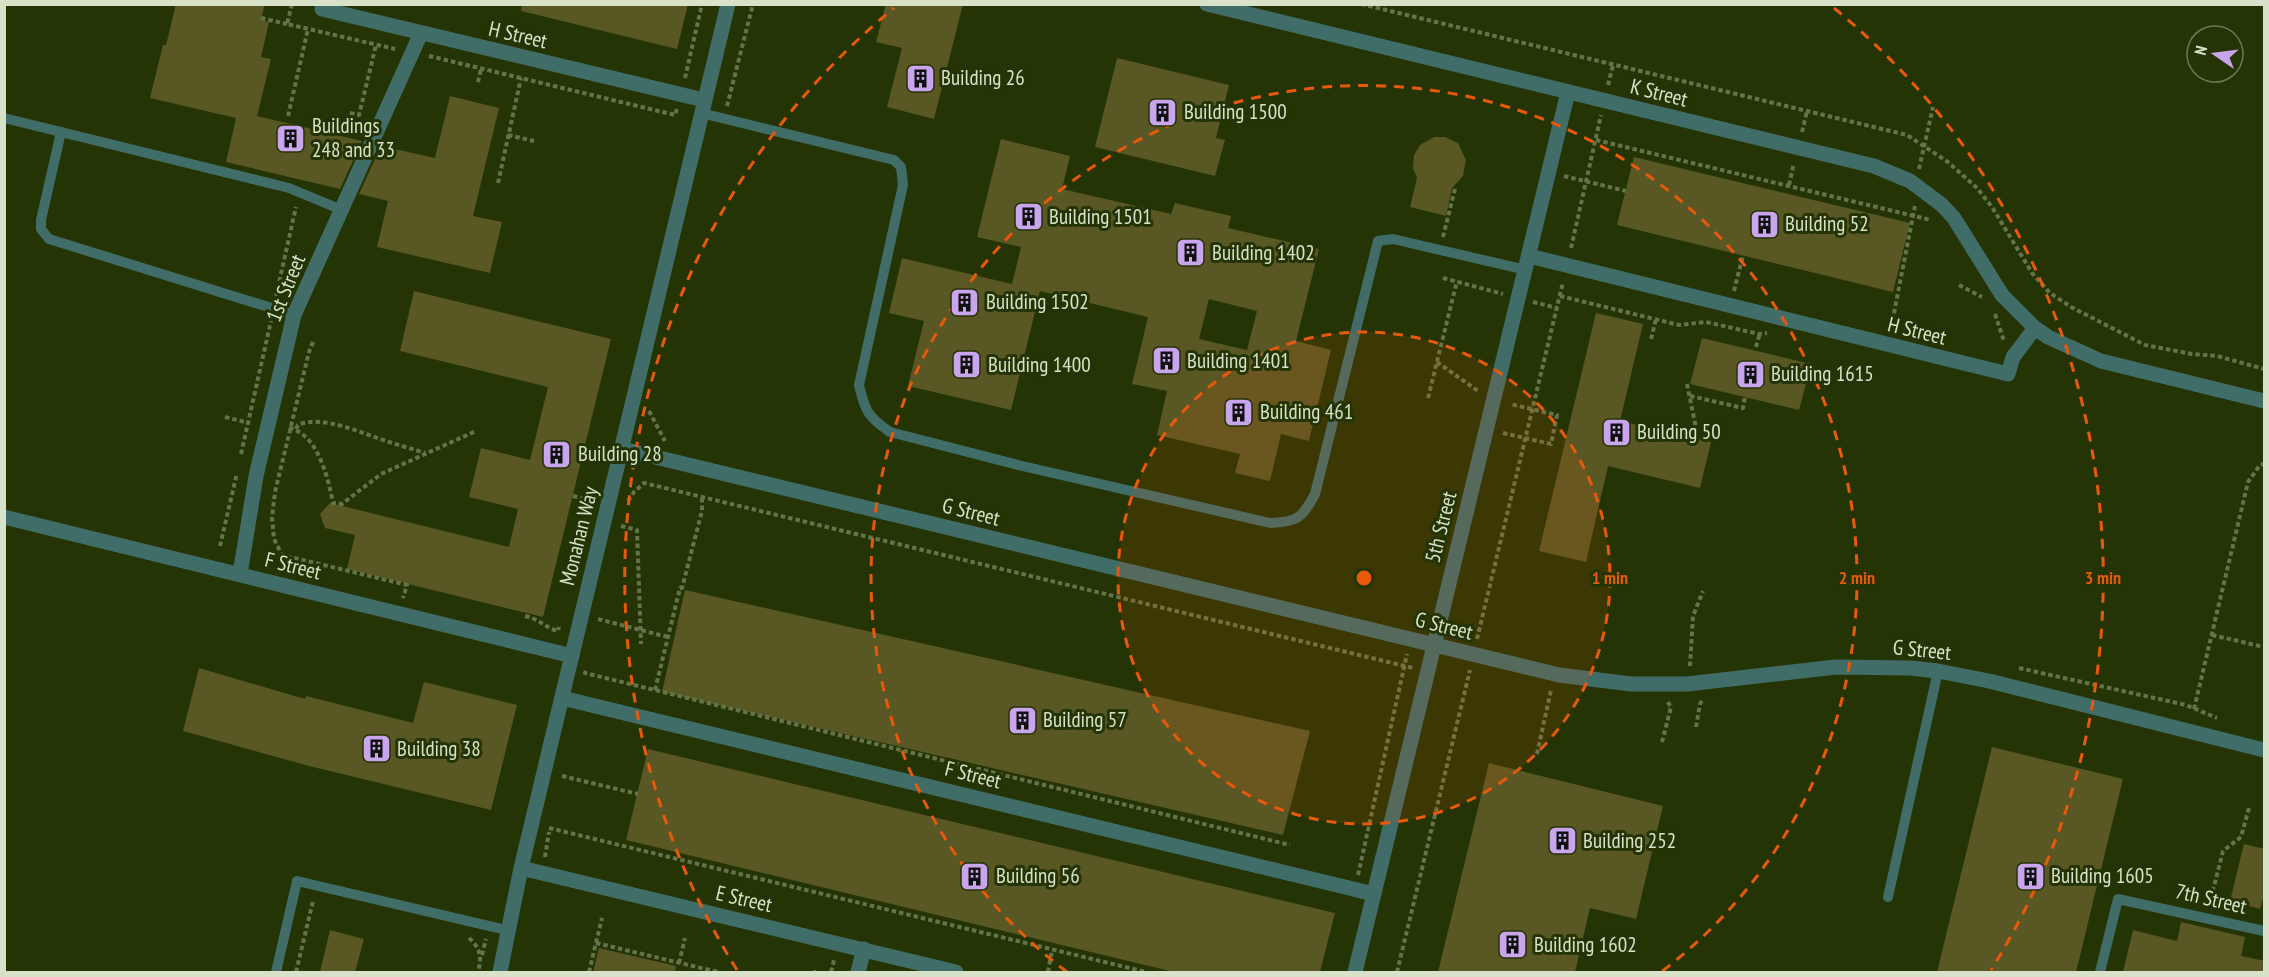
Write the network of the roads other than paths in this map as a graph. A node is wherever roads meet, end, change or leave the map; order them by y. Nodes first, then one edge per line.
1 (728, 4) edge
2 (1207, 4) edge
3 (323, 7) edge
4 (421, 33) junction
5 (1569, 92) junction
6 (703, 107) junction
7 (4, 118) edge
8 (61, 132) junction
9 (342, 210) junction
10 (1527, 263) junction
11 (294, 315) junction
12 (2035, 328) junction
13 (2265, 401) edge
14 (622, 449) junction
15 (4, 517) edge
16 (240, 574) junction
17 (1435, 645) junction
18 (572, 656) junction
19 (1938, 671) junction
20 (562, 698) junction
21 (2265, 750) edge
22 (521, 868) junction
23 (1374, 894) junction
24 (1888, 897) dead end
25 (510, 931) junction
26 (2265, 931) edge
27 (864, 949) junction
28 (276, 972) edge
29 (500, 972) edge
30 (858, 972) edge
31 (956, 972) edge
32 (1355, 972) edge
33 (2100, 972) edge

1 - 6 street, Monahan Way
2 - 5 street, K Street
3 - 4 street, H Street
4 - 6 street, H Street
4 - 9 street, 1st Street
5 - 10 street, 5th Street
5 - 12 street, K Street
6 - 10 lane
6 - 14 street, Monahan Way
7 - 8 lane
8 - 9 lane
8 - 11 lane
9 - 11 street, 1st Street
10 - 12 street, H Street
10 - 17 street, 5th Street
11 - 16 street, 1st Street
12 - 13 street
14 - 17 street, G Street
14 - 18 street, Monahan Way
15 - 16 street, F Street
16 - 18 street, F Street
17 - 19 street, G Street
17 - 23 street, 5th Street
18 - 20 street, Monahan Way
19 - 21 street, G Street
19 - 24 lane
20 - 22 street, Monahan Way
20 - 23 street, F Street
22 - 25 street, Monahan Way
22 - 27 street, E Street
23 - 32 street, 5th Street
25 - 28 lane
25 - 29 street, Monahan Way
26 - 33 lane, 7th Street
27 - 30 street
27 - 31 street, E Street

